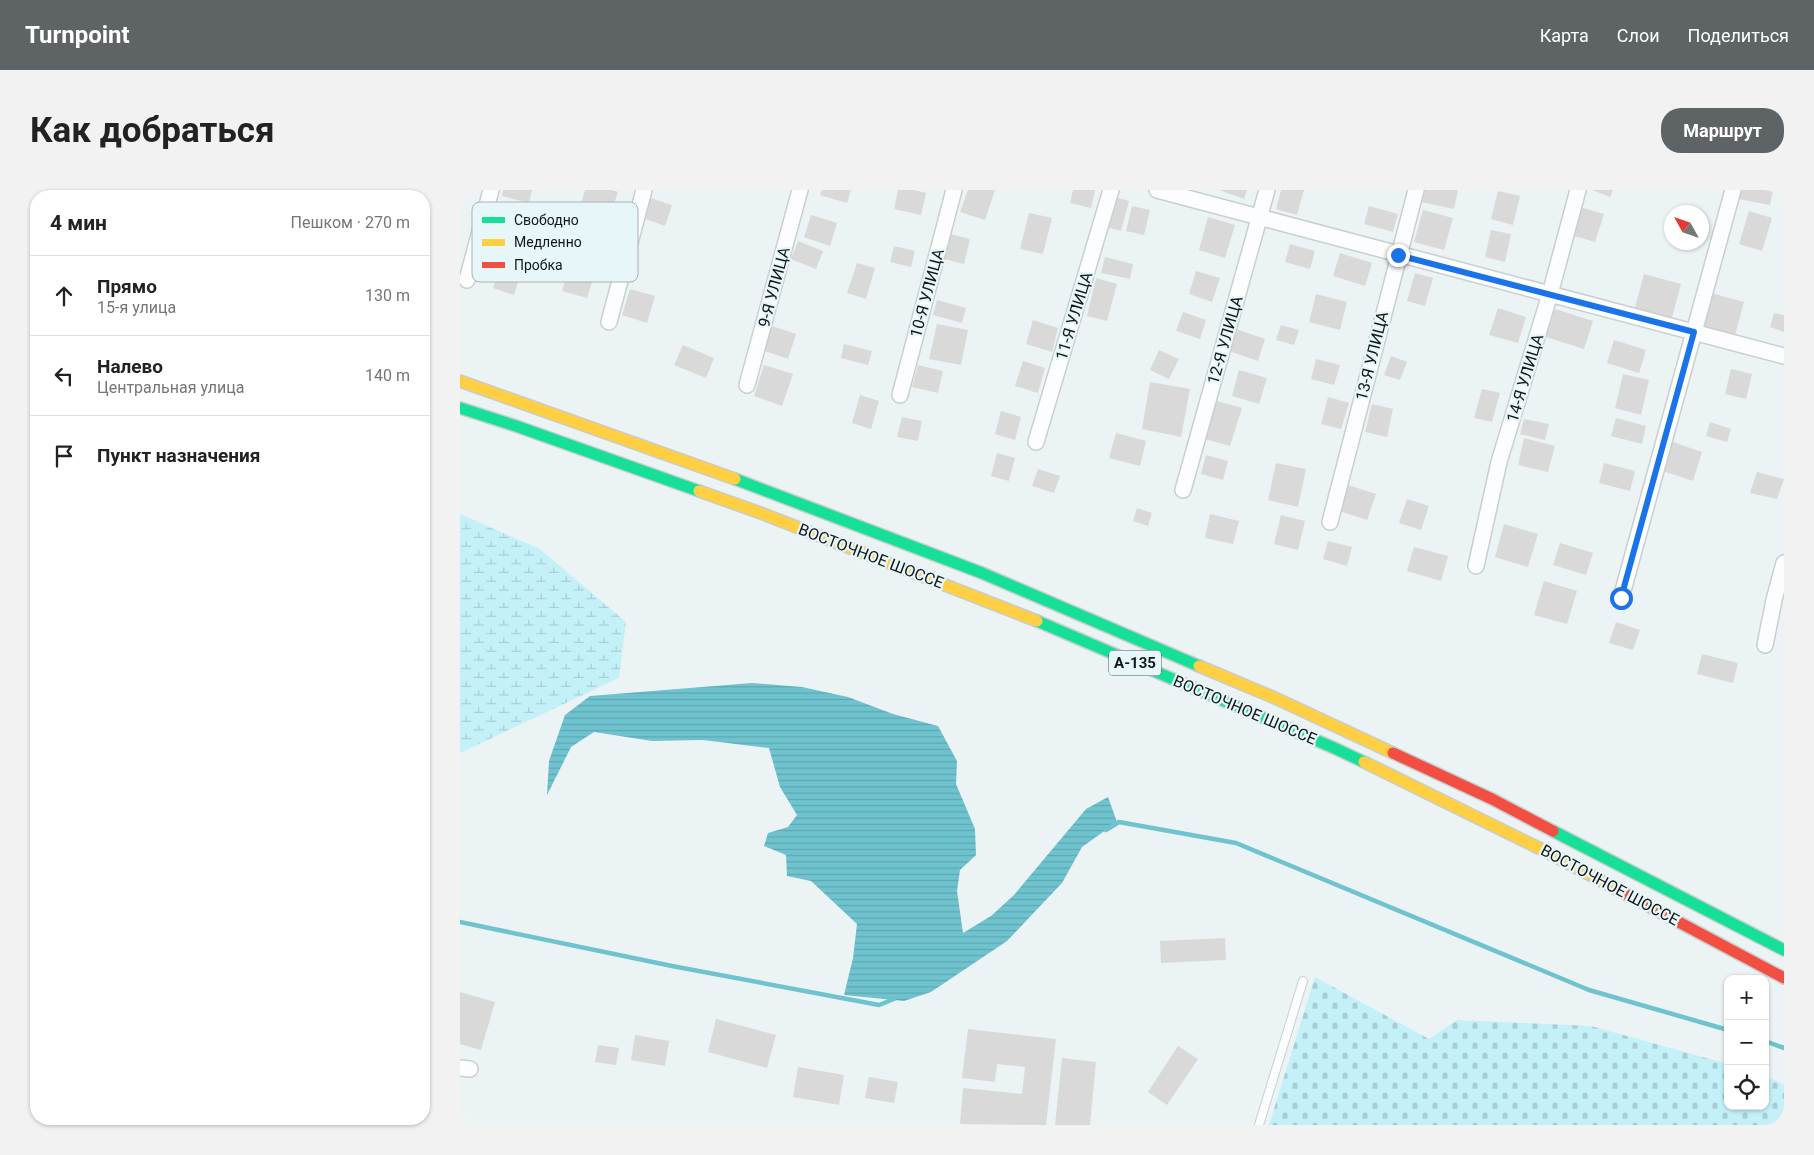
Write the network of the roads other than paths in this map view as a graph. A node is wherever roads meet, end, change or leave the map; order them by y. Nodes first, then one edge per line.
1 (644, 190) edge
2 (800, 190) edge
3 (954, 190) edge
4 (1111, 190) edge
5 (1157, 190) edge
6 (1267, 190) edge
7 (1416, 190) edge
8 (1578, 190) edge
9 (1733, 190) edge
10 (638, 213) edge
11 (1260, 217) junction
12 (1398, 255) junction
13 (472, 261) edge
14 (467, 280) dead end
15 (620, 282) edge
16 (1550, 294) junction
17 (609, 322) dead end
18 (1694, 332) junction
19 (1784, 356) edge
20 (460, 381) edge
21 (747, 384) dead end
22 (900, 395) dead end
23 (460, 408) edge
24 (1036, 442) dead end
25 (1183, 490) dead end
26 (1330, 522) dead end
27 (1784, 563) edge
28 (1476, 566) dead end
29 (1621, 598) dead end
30 (1765, 645) dead end
31 (1784, 950) edge
32 (1784, 978) edge
33 (1303, 981) dead end
34 (1259, 1125) edge

1 - 10 street
2 - 21 street, 9-Я УЛИЦА
3 - 22 street, 10-Я УЛИЦА
4 - 24 street, 11-Я УЛИЦА
5 - 11 street
6 - 11 street, 12-Я УЛИЦА
7 - 12 street, 13-Я УЛИЦА
8 - 16 street, 14-Я УЛИЦА
9 - 18 street
11 - 12 street
11 - 25 street, 12-Я УЛИЦА
12 - 16 street
12 - 26 street, 13-Я УЛИЦА
13 - 14 street
15 - 17 street
16 - 18 street
16 - 28 street, 14-Я УЛИЦА
18 - 19 street
18 - 29 street
20 - 31 highway, ВОСТОЧНОЕ ШОССЕ / А-135
23 - 32 highway, ВОСТОЧНОЕ ШОССЕ / А-135
27 - 30 street
33 - 34 lane

